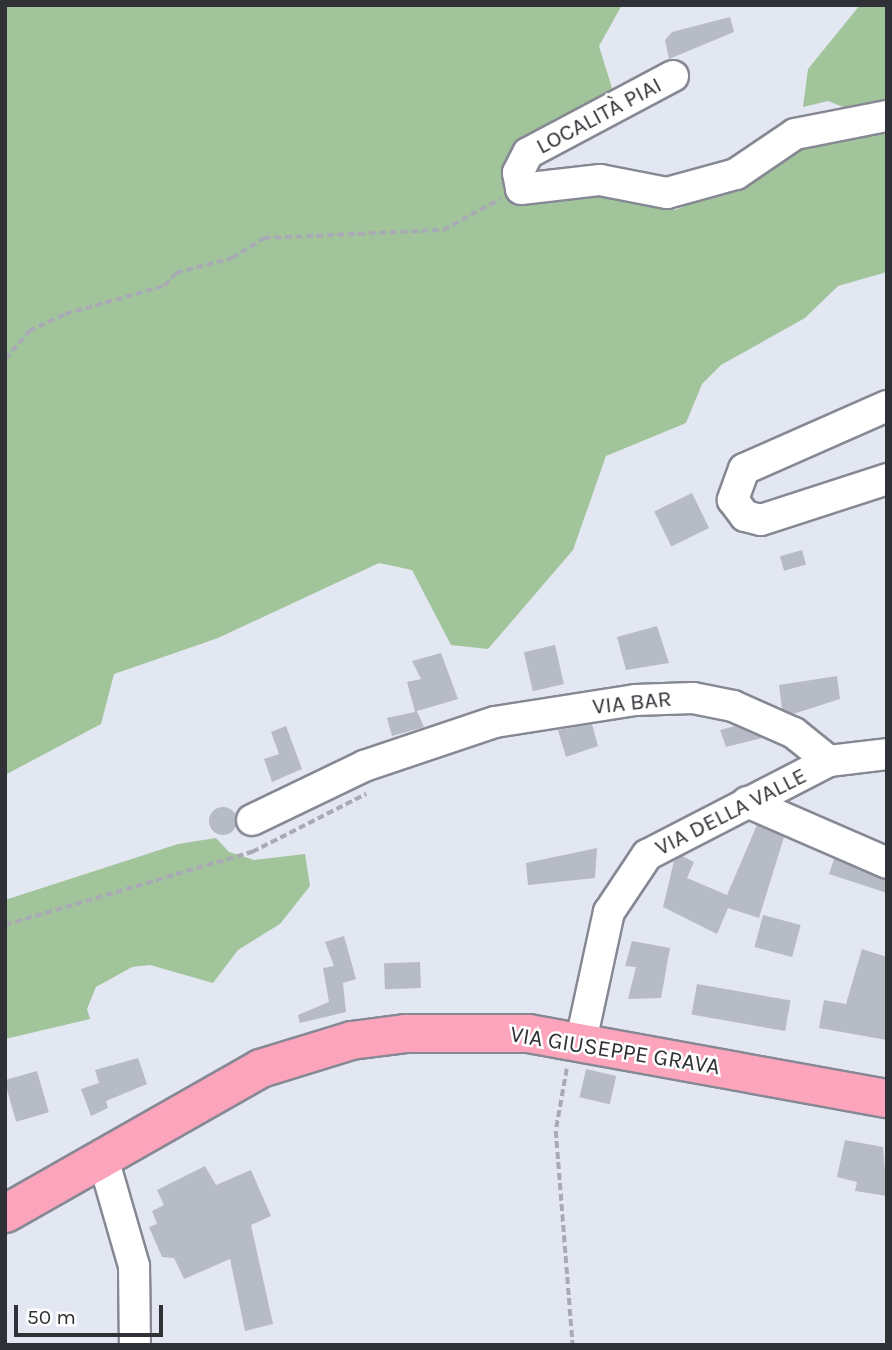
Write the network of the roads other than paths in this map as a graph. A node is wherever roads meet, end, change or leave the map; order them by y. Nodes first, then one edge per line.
1 (673, 76) dead end
2 (887, 116) edge
3 (887, 406) edge
4 (887, 478) edge
5 (887, 754) edge
6 (829, 761) junction
7 (747, 802) junction
8 (252, 820) dead end
9 (887, 863) edge
10 (576, 1040) junction
11 (887, 1098) edge
12 (102, 1155) junction
13 (5, 1213) edge
14 (135, 1345) edge

1 - 2 street, LOCALITÀ PIAI
3 - 4 street
5 - 6 street, VIA DELLA VALLE
6 - 7 street, VIA DELLA VALLE
6 - 8 street, VIA BAR
7 - 9 street
7 - 10 street, VIA DELLA VALLE
10 - 11 main road, VIA GIUSEPPE GRAVA
10 - 12 main road, VIA GIUSEPPE GRAVA
12 - 13 main road, VIA GIUSEPPE GRAVA
12 - 14 street

